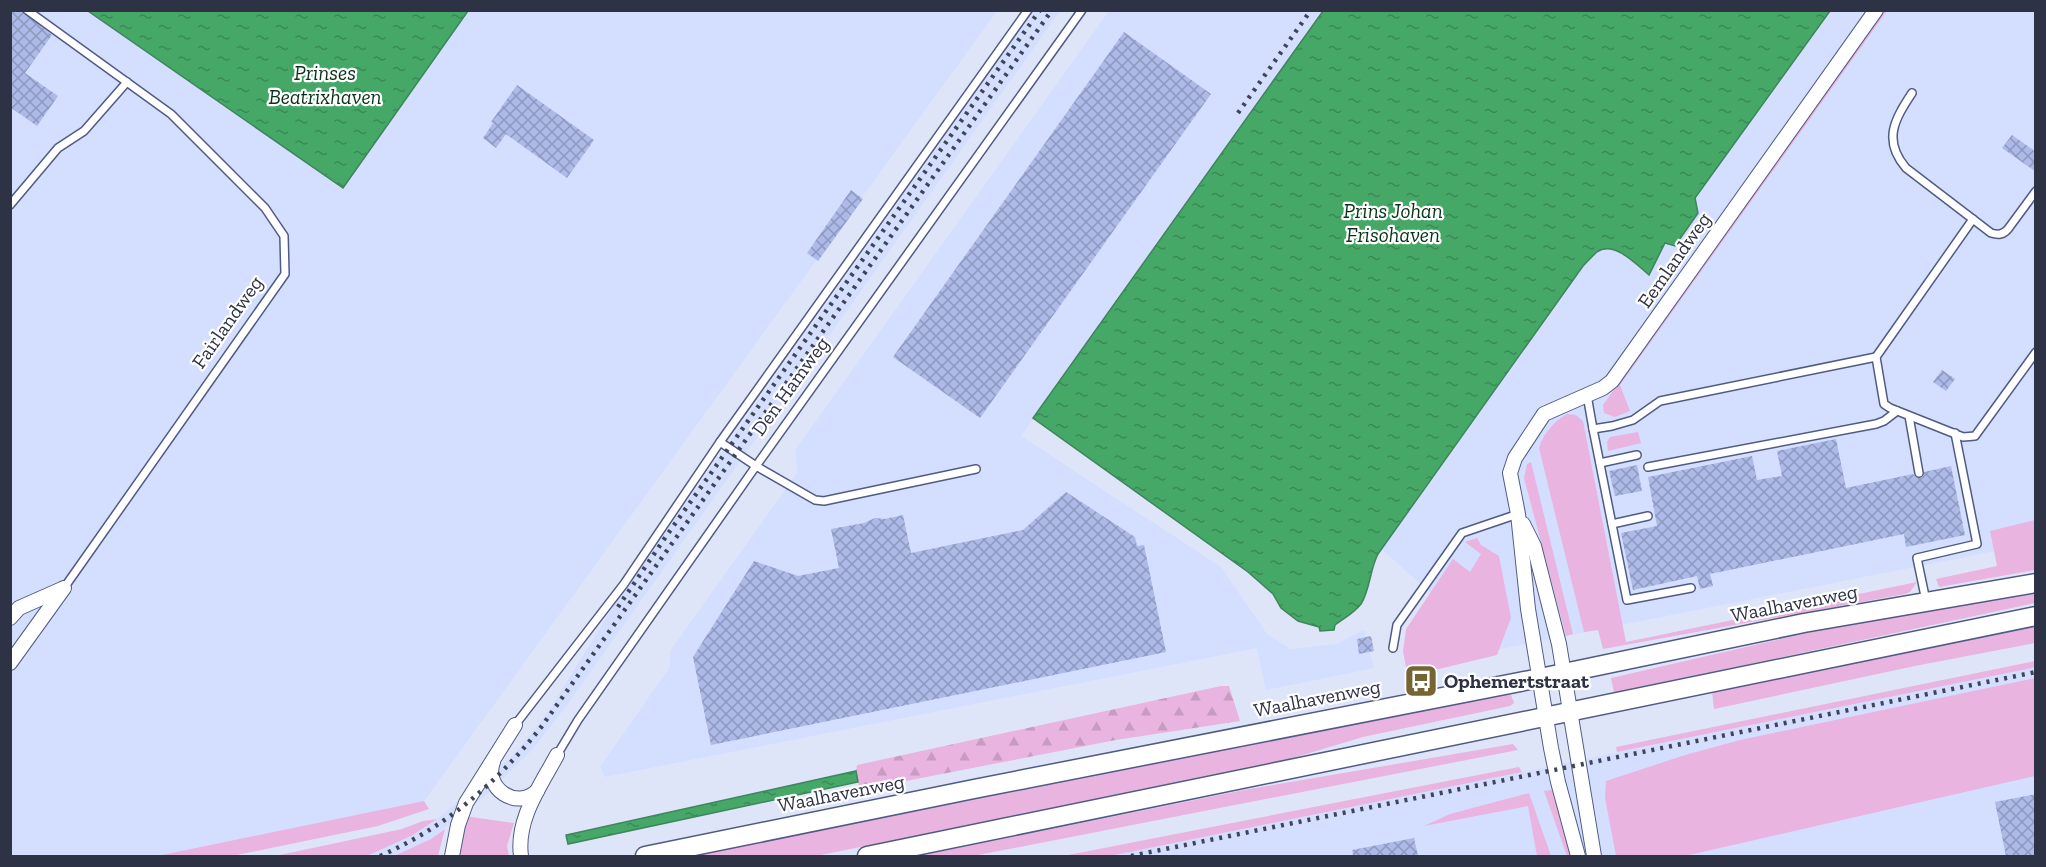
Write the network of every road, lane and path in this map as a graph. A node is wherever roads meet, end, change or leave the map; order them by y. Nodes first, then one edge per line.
1 (27, 10) edge
2 (1028, 10) edge
3 (1082, 10) edge
4 (1876, 10) edge
5 (127, 82) junction
6 (1912, 93) dead end
7 (2036, 191) edge
8 (10, 204) edge
9 (1973, 219) junction
10 (2036, 352) edge
11 (1876, 357) junction
12 (1587, 396) junction
13 (1897, 411) junction
14 (1909, 416) junction
15 (1593, 429) junction
16 (1954, 433) junction
17 (720, 442) junction
18 (1637, 455) dead end
19 (1599, 463) junction
20 (756, 466) junction
21 (1648, 467) dead end
22 (976, 469) dead end
23 (1919, 473) dead end
24 (1518, 514) junction
25 (1648, 516) dead end
26 (1612, 524) junction
27 (2036, 583) edge
28 (64, 588) junction
29 (1690, 588) dead end
30 (1926, 601) junction
31 (2036, 616) edge
32 (10, 618) edge
33 (1393, 648) dead end
34 (10, 663) edge
35 (1563, 673) junction
36 (1540, 678) junction
37 (1570, 712) junction
38 (1546, 716) junction
39 (515, 725) joint
40 (497, 754) junction
41 (557, 755) joint
42 (538, 790) junction
43 (452, 856) edge
44 (521, 856) edge
45 (645, 856) edge
46 (867, 856) edge
47 (1578, 856) edge
48 (1594, 856) edge

1 - 5 lane, Fairlandweg
2 - 17 lane, Den Hamweg
3 - 20 lane, Den Hamweg
4 - 12 street, Eemlandweg
5 - 8 lane
5 - 28 lane, Fairlandweg
6 - 9 lane
7 - 9 lane
9 - 11 lane
10 - 16 lane
11 - 13 lane
11 - 15 lane
12 - 15 lane
12 - 24 street, Eemlandweg
13 - 14 lane
13 - 21 lane
14 - 16 lane
14 - 23 lane
15 - 19 lane
16 - 30 lane
17 - 20 lane
17 - 39 lane, Den Hamweg
18 - 19 lane
19 - 26 lane
20 - 22 lane
20 - 41 lane, Den Hamweg
24 - 33 lane
24 - 35 street, Eemlandweg
24 - 36 street, Eemlandweg
25 - 26 lane
26 - 29 lane
27 - 30 street, Waalhavenweg
28 - 32 street
28 - 34 street, Fairlandweg
30 - 35 street, Waalhavenweg
31 - 37 street
35 - 36 street, Waalhavenweg
35 - 37 street, Eemlandweg
36 - 38 street, Eemlandweg
36 - 45 street, Waalhavenweg
37 - 38 street
37 - 48 street
38 - 46 street
38 - 47 street
39 - 40 street
40 - 42 street
40 - 43 street
41 - 42 street, Den Hamweg
42 - 44 street, Den Hamweg

